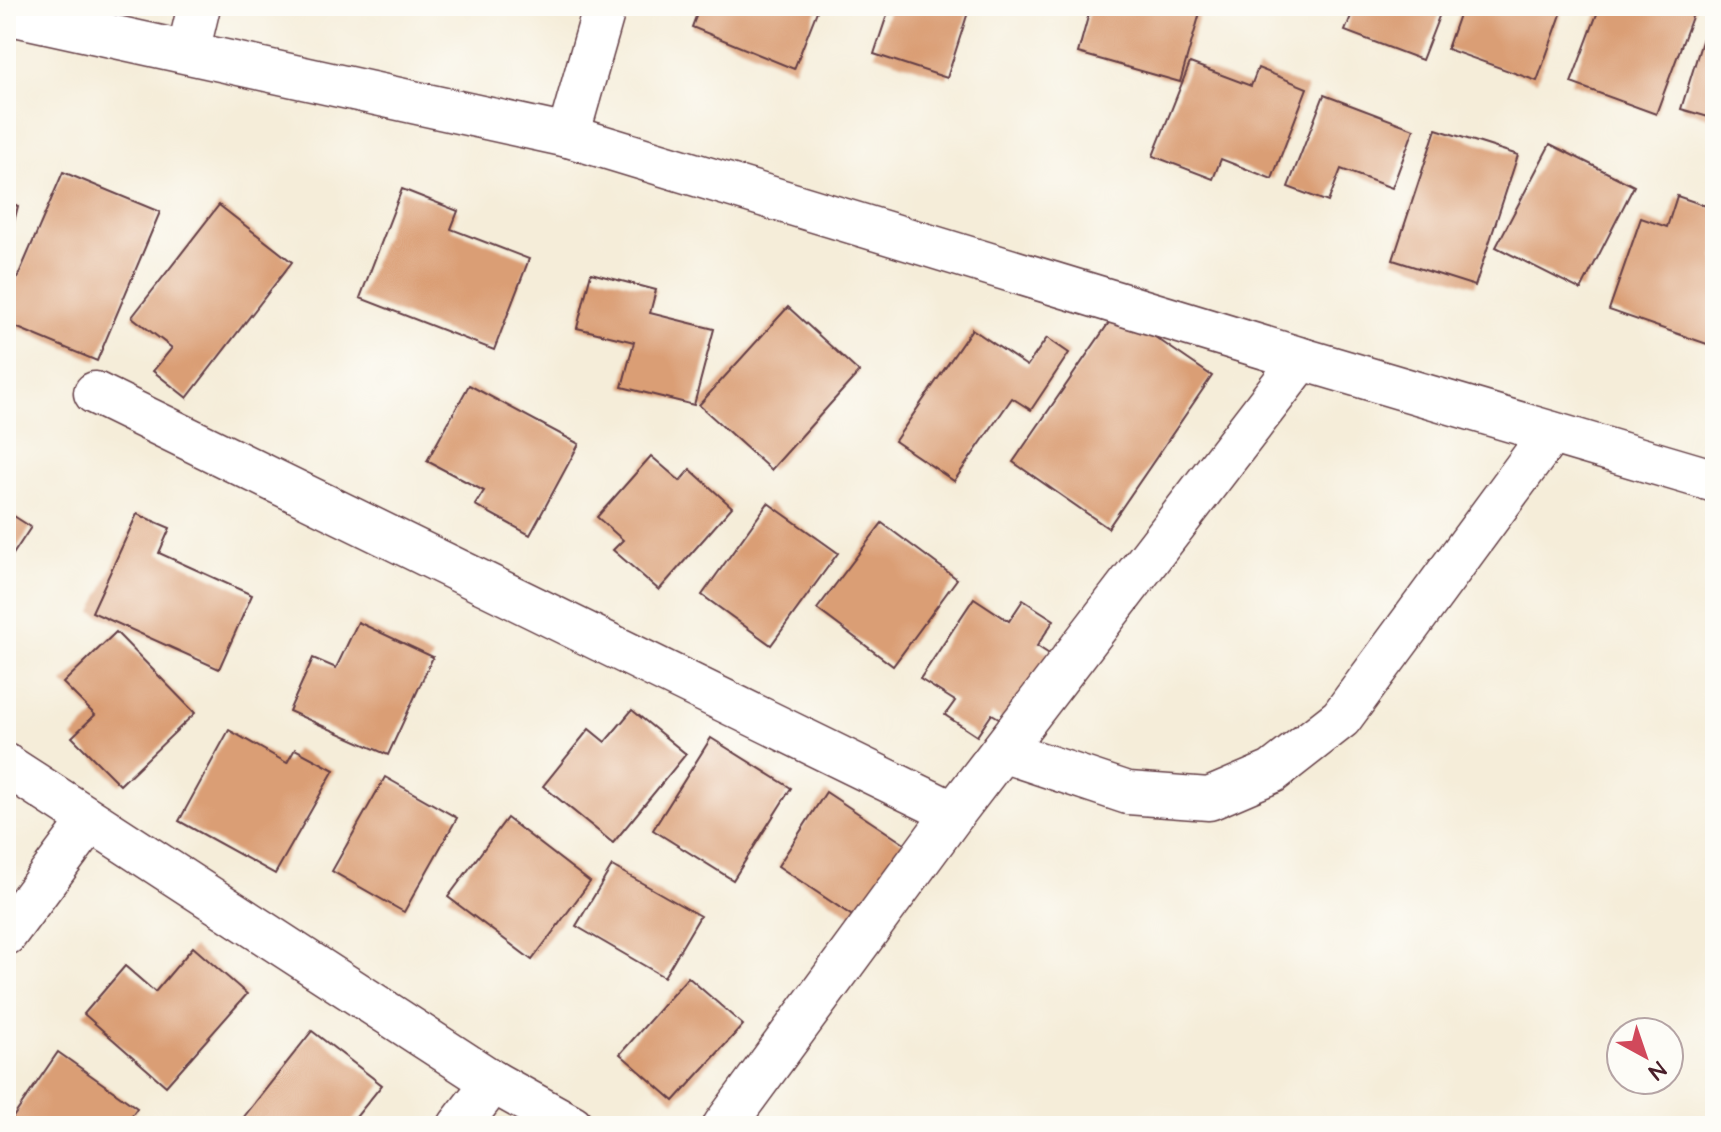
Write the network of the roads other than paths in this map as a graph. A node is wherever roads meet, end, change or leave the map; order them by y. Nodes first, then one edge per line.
1 (199, 6) edge
2 (605, 6) edge
3 (6, 13) edge
4 (188, 52) junction
5 (568, 136) junction
6 (1302, 359) junction
7 (95, 393) dead end
8 (1551, 433) junction
9 (1715, 481) edge
10 (1002, 751) junction
11 (6, 765) edge
12 (954, 813) junction
13 (90, 821) junction
14 (6, 934) edge
15 (493, 1082) junction
16 (459, 1126) edge
17 (572, 1126) edge
18 (724, 1126) edge

1 - 4 street
2 - 5 street
3 - 4 street
4 - 5 street
5 - 6 street
6 - 8 street
6 - 10 street
7 - 12 street
8 - 9 street
8 - 10 street
10 - 12 street
11 - 13 street
12 - 18 street
13 - 14 street
13 - 15 street
15 - 16 street
15 - 17 street

